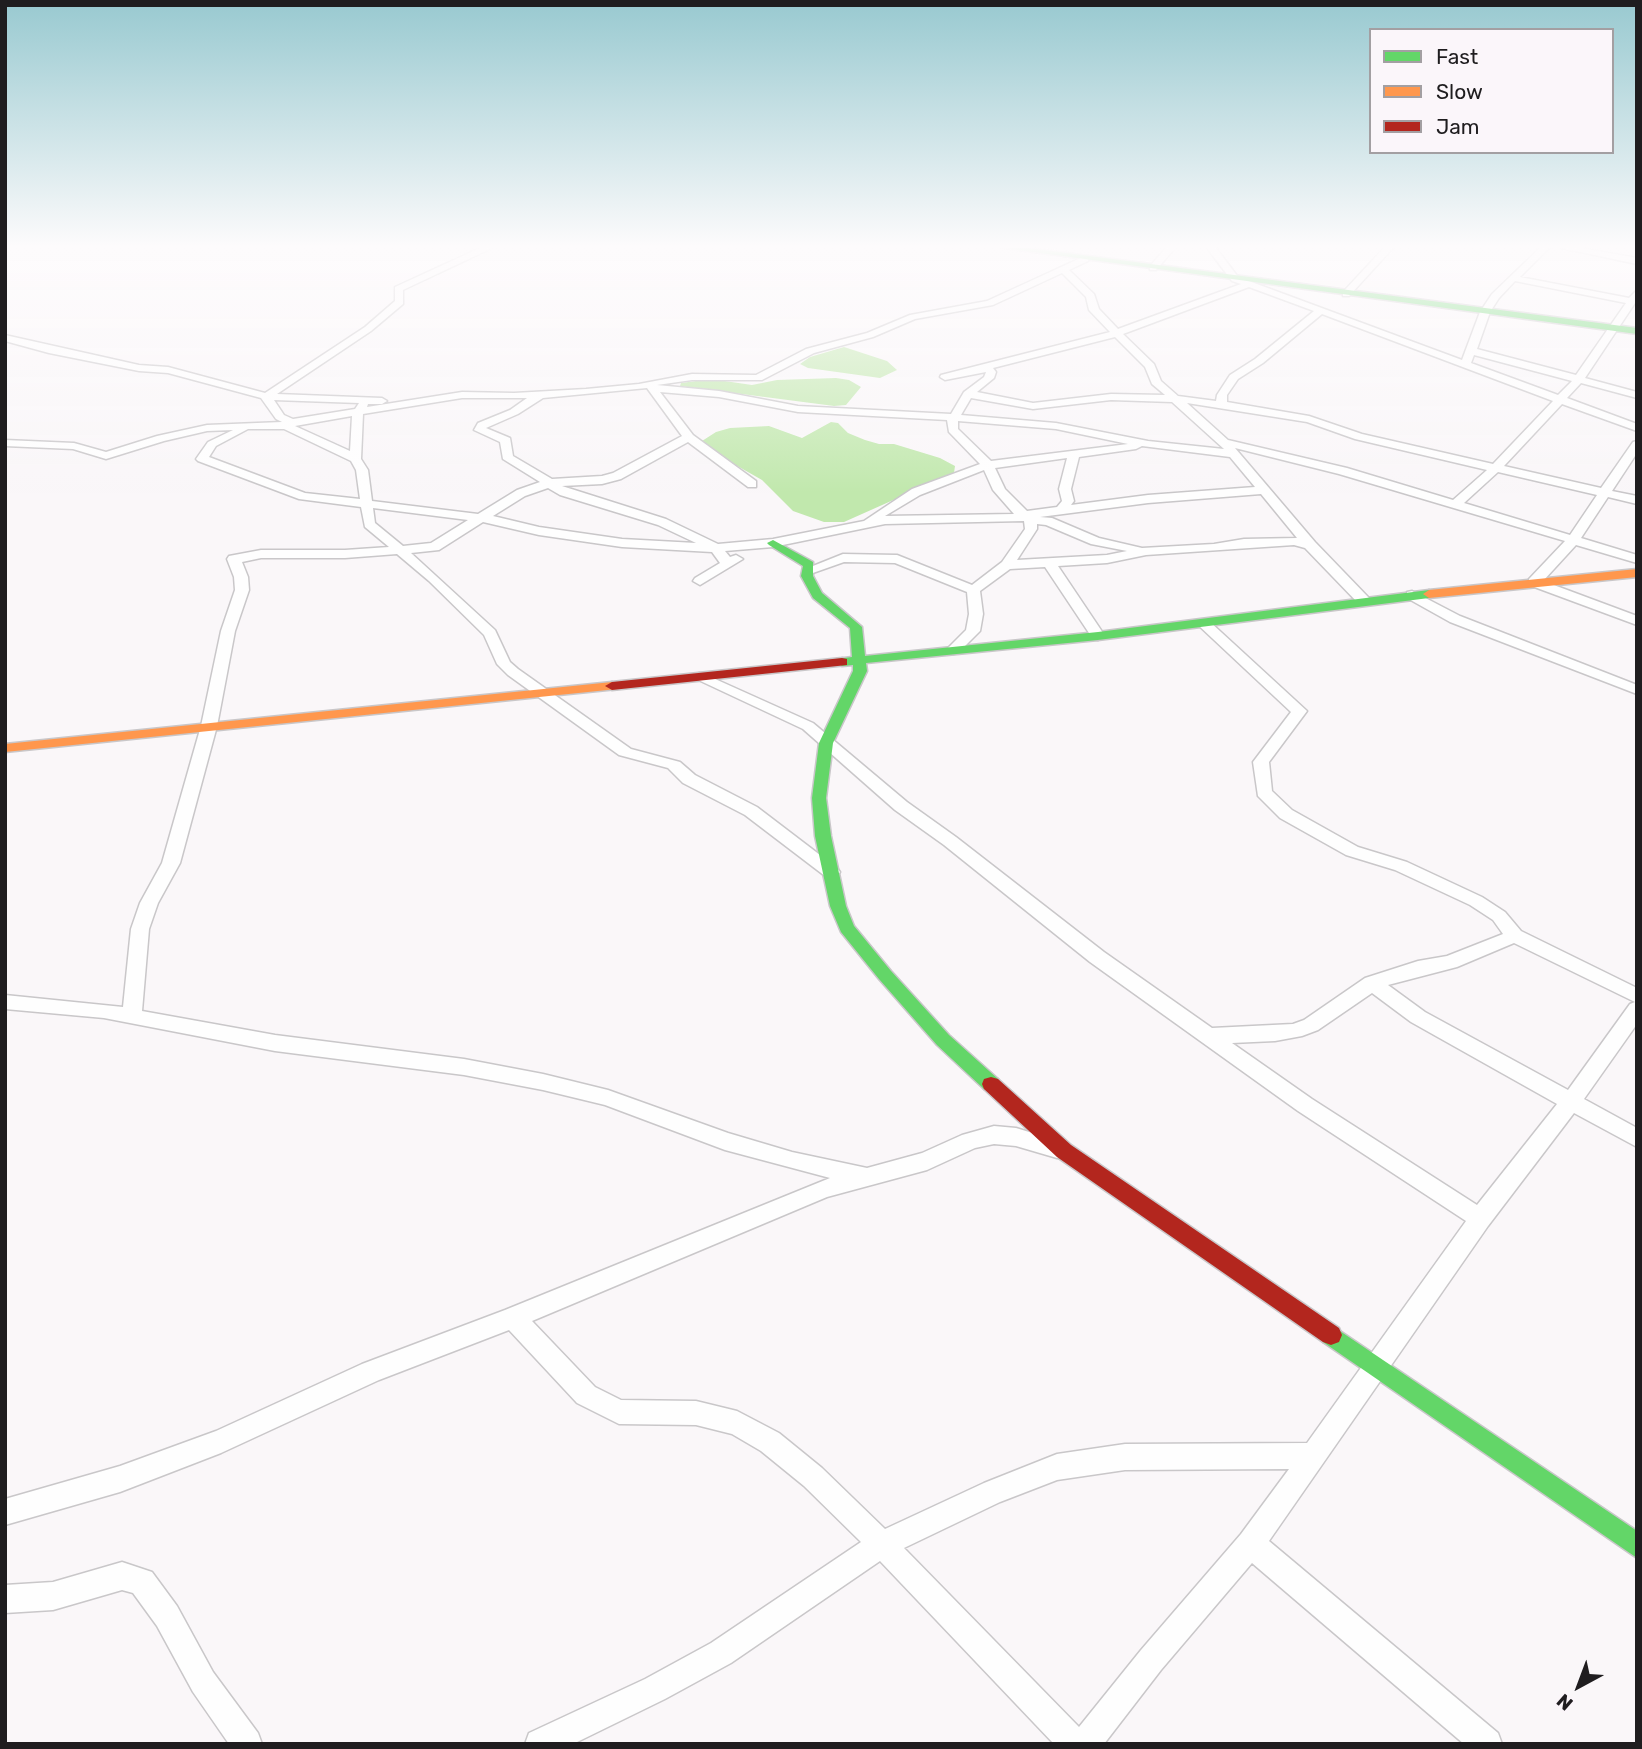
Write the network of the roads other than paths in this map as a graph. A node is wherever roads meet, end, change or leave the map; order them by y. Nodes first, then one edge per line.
1 (367, 330) edge
2 (883, 330) edge
3 (1121, 330) edge
4 (1297, 330) edge
5 (1372, 330) edge
6 (1480, 330) edge
7 (1612, 330) edge
8 (1118, 331) junction
9 (5, 338) edge
10 (1473, 351) junction
11 (1466, 363) junction
12 (987, 367) junction
13 (945, 377) dead end
14 (1578, 380) junction
15 (648, 386) junction
16 (543, 393) junction
17 (968, 394) junction
18 (1637, 395) edge
19 (267, 397) junction
20 (1179, 399) junction
21 (1560, 399) junction
22 (366, 400) junction
23 (415, 403) junction
24 (1221, 404) junction
25 (358, 413) junction
26 (953, 418) junction
27 (259, 425) junction
28 (288, 425) junction
29 (1637, 428) edge
30 (689, 437) junction
31 (1224, 442) junction
32 (5, 443) edge
33 (1148, 444) junction
34 (1637, 444) edge
35 (1074, 453) junction
36 (1235, 454) junction
37 (355, 459) junction
38 (988, 464) junction
39 (1496, 468) junction
40 (550, 483) junction
41 (752, 485) dead end
42 (1266, 490) junction
43 (1605, 493) junction
44 (1637, 500) edge
45 (365, 502) junction
46 (1457, 504) junction
47 (1061, 510) junction
48 (1028, 517) junction
49 (483, 518) junction
50 (864, 523) junction
51 (1573, 540) junction
52 (764, 544) junction
53 (1310, 545) junction
54 (716, 548) junction
55 (401, 551) junction
56 (1146, 551) junction
57 (1637, 559) edge
58 (1049, 562) junction
59 (728, 564) junction
60 (1007, 565) junction
61 (810, 570) junction
62 (1637, 573) edge
63 (700, 581) dead end
64 (1534, 582) junction
65 (973, 590) junction
66 (1412, 595) junction
67 (1364, 601) junction
68 (1637, 621) edge
69 (1204, 624) junction
70 (1098, 636) junction
71 (953, 650) junction
72 (860, 661) junction
73 (699, 677) junction
74 (1637, 690) edge
75 (544, 693) junction
76 (209, 726) junction
77 (827, 743) junction
78 (5, 748) edge
79 (831, 872) junction
80 (1515, 936) junction
81 (1372, 983) junction
82 (1637, 996) edge
83 (5, 1002) edge
84 (1637, 1009) edge
85 (132, 1016) junction
86 (1209, 1036) junction
87 (1570, 1103) junction
88 (1637, 1138) edge
89 (1064, 1151) junction
90 (870, 1177) junction
91 (1480, 1219) junction
92 (513, 1318) junction
93 (1377, 1367) junction
94 (1313, 1456) junction
95 (5, 1512) edge
96 (882, 1544) junction
97 (1251, 1544) junction
98 (1637, 1546) edge
99 (5, 1600) edge
100 (247, 1744) edge
101 (540, 1744) edge
102 (1075, 1744) edge
103 (1085, 1744) edge
104 (1487, 1744) edge

1 - 19 street
2 - 15 street
3 - 8 street
4 - 24 street
5 - 11 street
6 - 10 street
7 - 14 street
8 - 12 street
8 - 20 street
9 - 19 street
10 - 11 street
10 - 14 street
11 - 21 street
12 - 13 street
12 - 17 street
14 - 18 street
14 - 21 street
15 - 16 street
15 - 26 street
15 - 30 street
16 - 23 street
16 - 40 street
17 - 20 street
17 - 26 street
19 - 22 street
19 - 28 street
20 - 24 street
20 - 31 street
21 - 29 street
21 - 39 street
22 - 23 street
22 - 25 street
23 - 25 street
24 - 39 street
25 - 28 street
25 - 37 street
26 - 33 street
26 - 38 street
27 - 28 street
27 - 32 street
27 - 45 street
28 - 37 street
30 - 40 street
30 - 41 street
31 - 36 street
31 - 46 street
33 - 35 street
33 - 36 street
34 - 43 street
35 - 38 street
35 - 47 street
36 - 42 street
37 - 45 street
38 - 48 street
38 - 50 street
39 - 43 street
39 - 46 street
40 - 49 street
40 - 54 street
42 - 47 street
42 - 53 street
43 - 44 street
43 - 51 street
45 - 49 street
45 - 55 street
46 - 51 street
47 - 48 street
48 - 50 street
48 - 56 street
48 - 60 street
49 - 54 street
49 - 55 street
50 - 52 street
51 - 57 street
51 - 64 street
52 - 54 street
52 - 59 street
52 - 61 street
53 - 56 street
53 - 67 street
54 - 59 street
55 - 75 street
55 - 76 street
56 - 58 street
58 - 60 street
58 - 70 street
59 - 63 street
60 - 65 street
61 - 65 street
61 - 72 street
62 - 64 street
64 - 66 street
64 - 68 street
65 - 71 street
66 - 67 street
66 - 74 street
67 - 69 street
69 - 70 street
69 - 80 street
70 - 71 street
71 - 72 street
72 - 73 street
72 - 77 street
73 - 75 street
73 - 77 street
75 - 76 street
75 - 79 street
76 - 78 street
76 - 85 street
77 - 79 street
77 - 86 street
79 - 89 street
80 - 81 street
80 - 82 street
81 - 86 street
81 - 87 street
83 - 85 street
84 - 87 street
85 - 90 street
86 - 91 street
87 - 88 street
87 - 91 street
89 - 90 street
89 - 93 street
90 - 92 street
91 - 93 street
92 - 95 street
92 - 96 street
93 - 94 street
93 - 98 street
94 - 96 street
94 - 97 street
96 - 101 street
96 - 102 street
97 - 103 street
97 - 104 street
99 - 100 street

